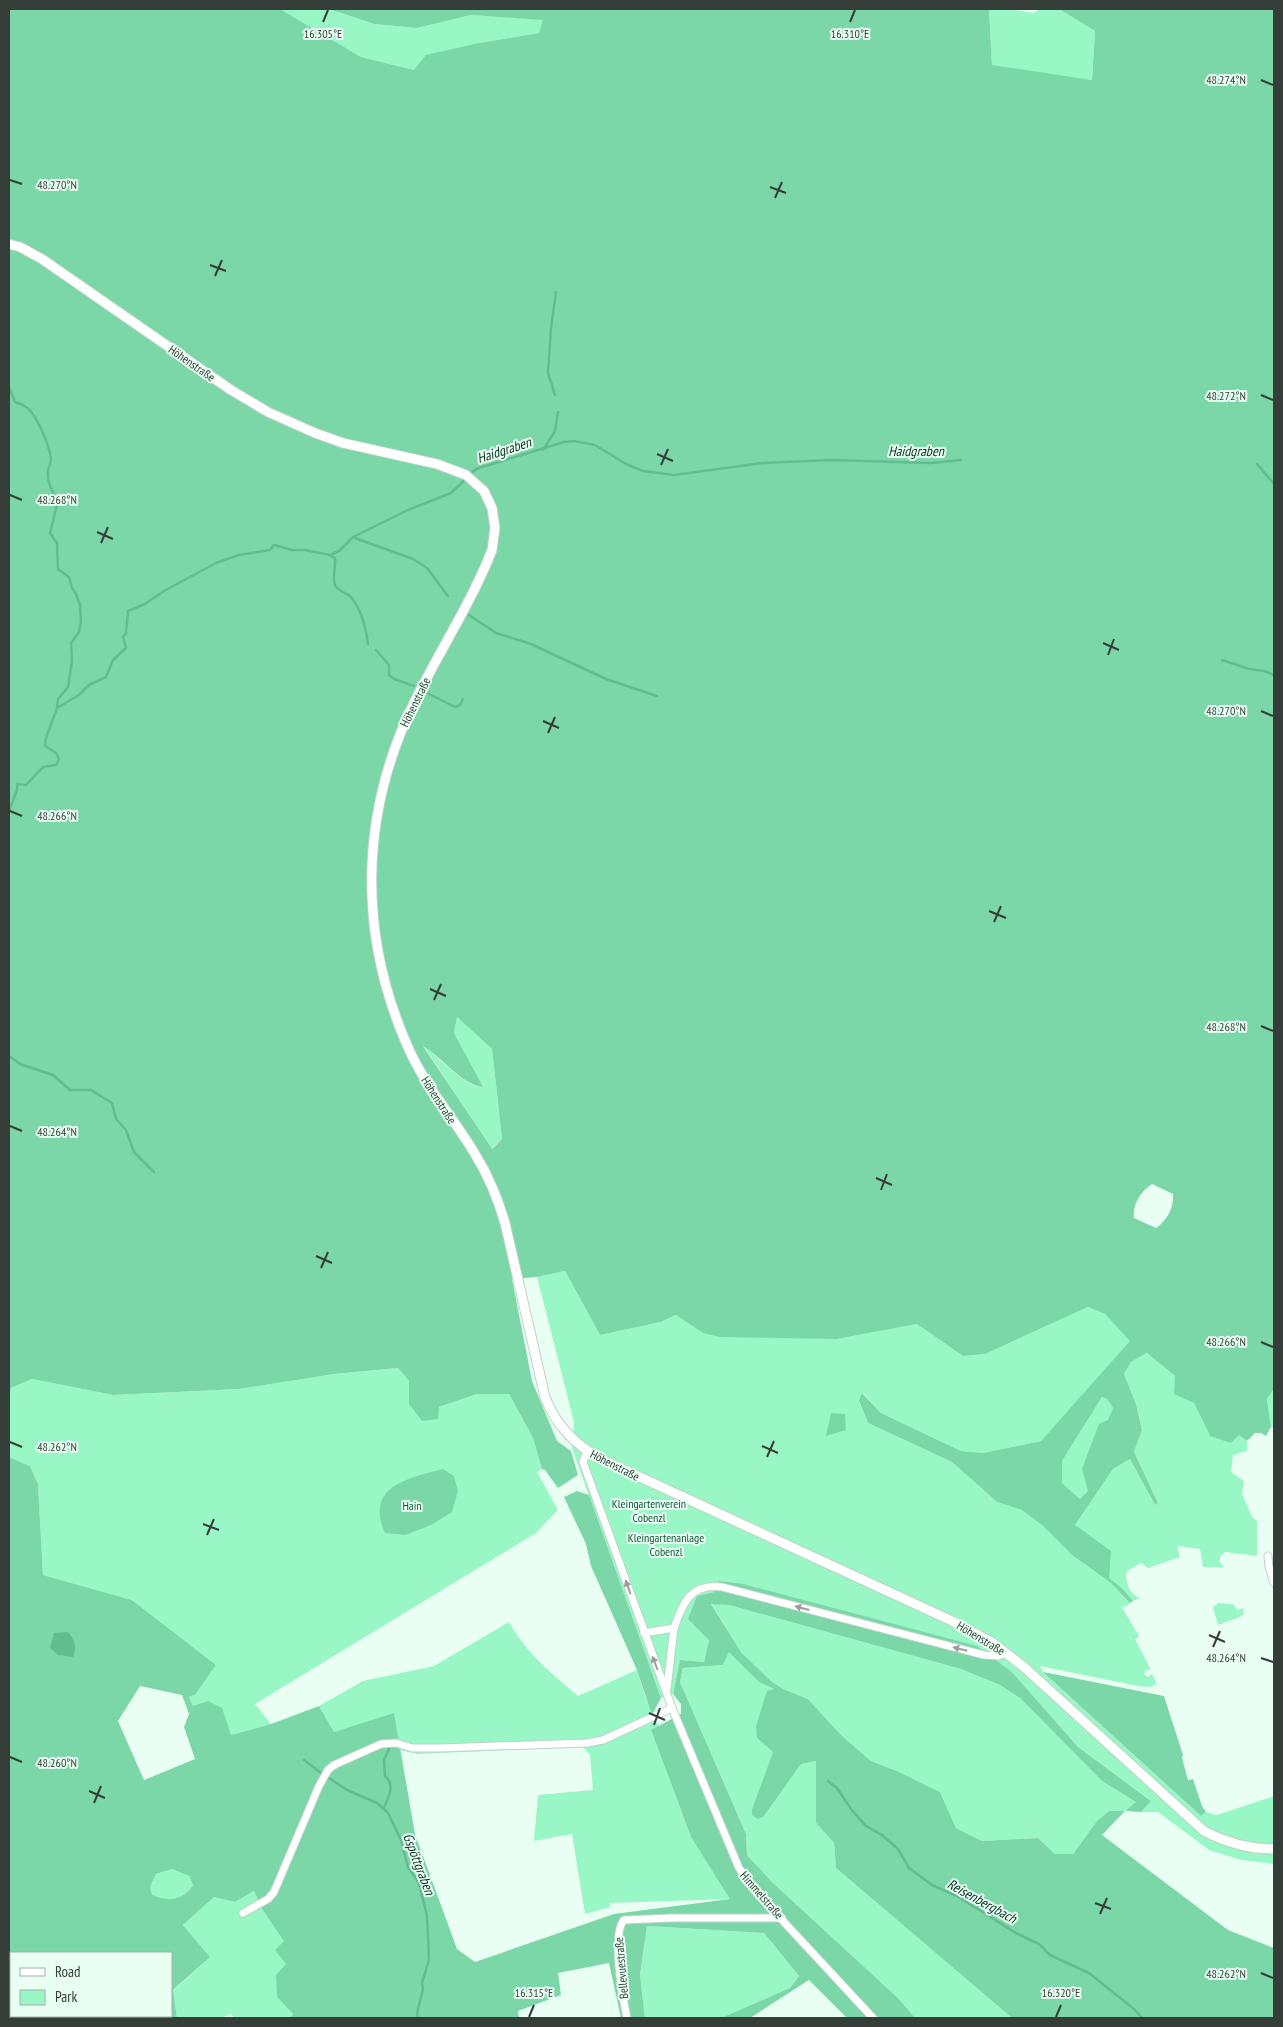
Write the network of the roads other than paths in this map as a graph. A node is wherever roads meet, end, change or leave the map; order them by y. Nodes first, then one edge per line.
1 (9, 244) edge
2 (587, 1451) junction
3 (1268, 1556) dead end
4 (1274, 1583) edge
5 (674, 1628) junction
6 (644, 1633) junction
7 (1007, 1653) junction
8 (667, 1692) junction
9 (672, 1708) junction
10 (1274, 1849) edge
11 (243, 1913) dead end
12 (782, 1918) junction
13 (626, 2018) edge
14 (874, 2018) edge

1 - 2 street, Höhenstraße
6 -> 2 street, Himmelstraße
2 - 7 street, Höhenstraße
3 - 4 street
5 - 6 street
7 -> 5 street, Himmelstraße
5 - 8 street, Himmelstraße
8 -> 6 street, Himmelstraße
7 - 10 street, Höhenstraße
8 - 9 street, Himmelstraße
9 - 11 street
9 - 12 street, Himmelstraße
12 - 13 street, Bellevuestraße
12 - 14 street, Himmelstraße

